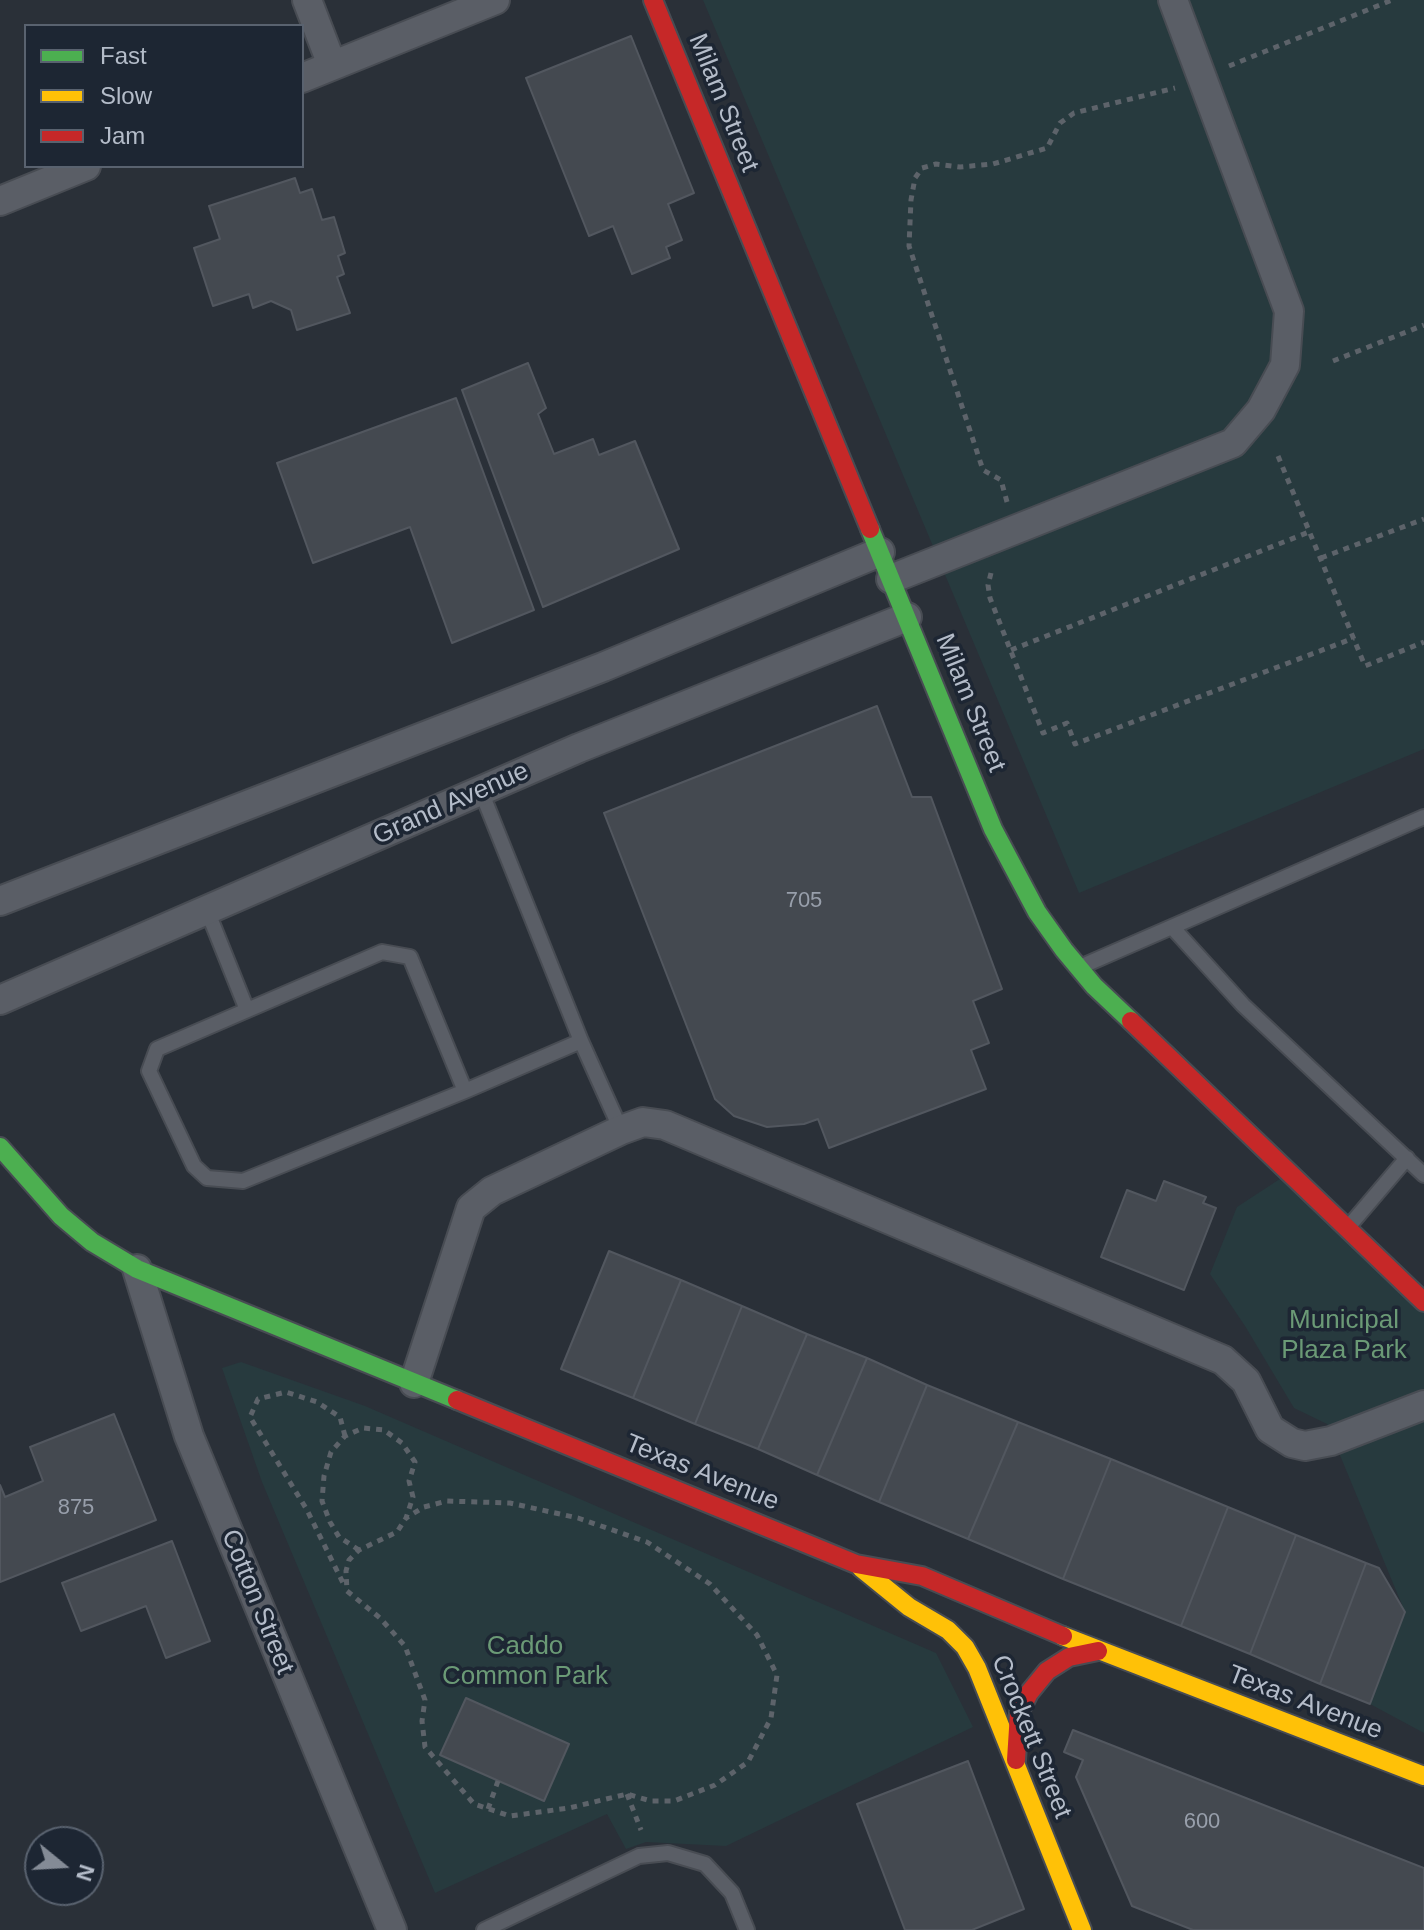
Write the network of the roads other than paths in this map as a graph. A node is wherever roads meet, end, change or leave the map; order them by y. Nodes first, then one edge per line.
1 (307, 0) edge
2 (495, 0) edge
3 (653, 0) edge
4 (1173, 0) edge
5 (332, 65) junction
6 (304, 77) edge
7 (81, 168) edge
8 (0, 201) edge
9 (880, 552) junction
10 (891, 579) junction
11 (907, 617) junction
12 (481, 791) junction
13 (1424, 817) edge
14 (0, 901) edge
15 (207, 910) junction
16 (1172, 927) junction
17 (1078, 967) junction
18 (0, 1000) edge
19 (247, 1010) junction
20 (581, 1041) junction
21 (465, 1091) junction
22 (621, 1130) junction
23 (0, 1147) edge
24 (1407, 1158) junction
25 (1424, 1175) edge
26 (1347, 1228) junction
27 (137, 1269) junction
28 (1424, 1302) edge
29 (414, 1383) junction
30 (1417, 1408) edge
31 (856, 1564) junction
32 (1098, 1651) junction
33 (1016, 1764) junction
34 (1424, 1776) edge
35 (392, 1930) edge
36 (484, 1930) edge
37 (747, 1930) edge
38 (1082, 1930) edge

1 - 5 street
2 - 5 street
3 - 9 main road, Milam Street
4 - 10 street
5 - 6 street
7 - 8 street
9 - 10 main road, Milam Street
9 - 14 street
10 - 11 main road, Milam Street
11 - 12 street, Grand Avenue
11 - 17 main road, Milam Street
12 - 15 street, Grand Avenue
12 - 20 lane
13 - 16 lane
15 - 18 street, Grand Avenue
15 - 19 lane
16 - 17 lane
16 - 24 lane
17 - 26 main road, Milam Street
19 - 21 lane
19 - 21 lane
20 - 21 lane
20 - 22 lane
22 - 29 street
22 - 30 street
23 - 27 main road, Texas Avenue
24 - 25 lane
24 - 26 lane
26 - 28 main road, Milam Street
27 - 29 main road, Texas Avenue
27 - 35 street, Cotton Street
29 - 31 main road, Texas Avenue
31 - 32 main road, Texas Avenue
31 - 33 main road, Crockett Street
32 - 33 main road
32 - 34 main road, Texas Avenue
33 - 38 main road, Crockett Street
36 - 37 lane

